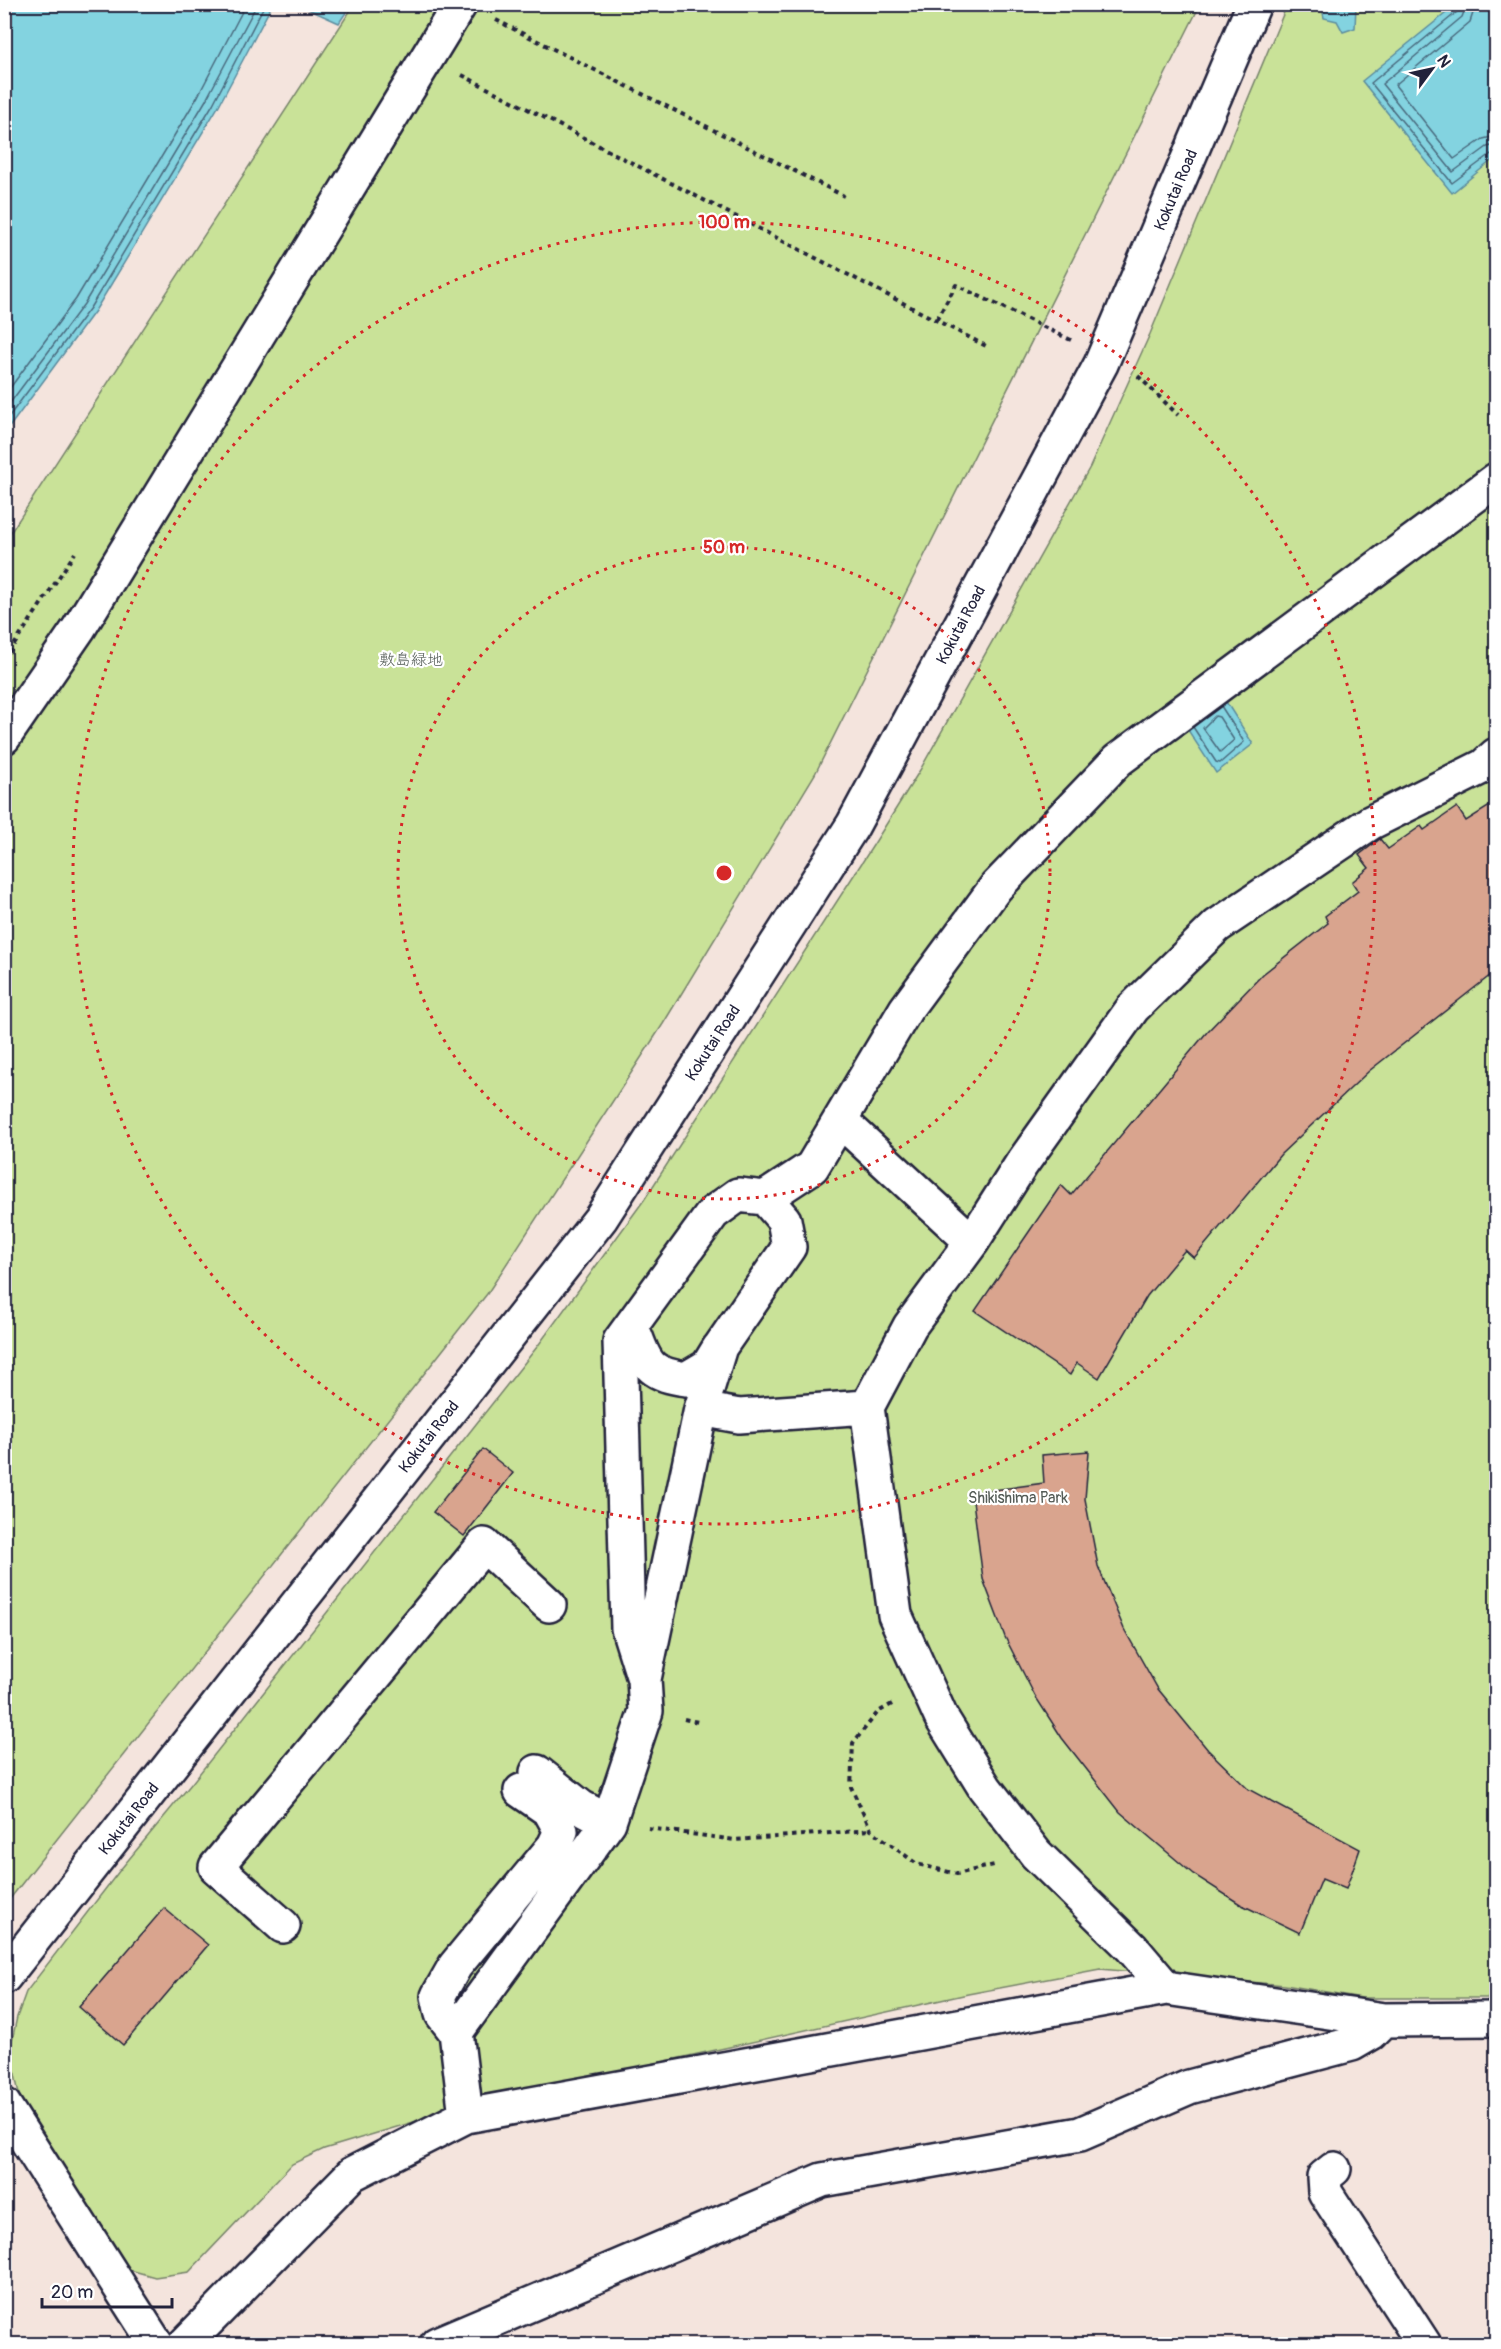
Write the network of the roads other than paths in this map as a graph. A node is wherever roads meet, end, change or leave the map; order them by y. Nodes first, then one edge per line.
1 (1254, 4) edge
2 (473, 10) edge
3 (1497, 480) edge
4 (4, 737) edge
5 (1497, 755) edge
6 (840, 1120) junction
7 (765, 1198) junction
8 (972, 1242) junction
9 (620, 1341) junction
10 (720, 1347) junction
11 (867, 1407) junction
12 (701, 1409) junction
13 (549, 1605) dead end
14 (644, 1679) junction
15 (609, 1822) junction
16 (283, 1926) dead end
17 (4, 1977) edge
18 (1166, 1988) junction
19 (1497, 2019) edge
20 (1384, 2020) junction
21 (456, 2032) junction
22 (4, 2105) edge
23 (466, 2116) junction
24 (1334, 2169) dead end
25 (156, 2344) edge
26 (185, 2344) edge
27 (437, 2344) edge
28 (1424, 2344) edge

1 - 17 street, Kokutai Road
2 - 4 street
3 - 6 street
5 - 8 street
6 - 7 street
6 - 8 street
7 - 9 street
7 - 10 street
8 - 11 street
9 - 10 street
9 - 14 street
10 - 12 street
11 - 12 street
11 - 18 street
12 - 14 street
13 - 16 street
14 - 15 street
15 - 21 street
15 - 21 street
18 - 20 street
18 - 23 street
19 - 20 street
20 - 27 street
21 - 23 street
22 - 25 street
23 - 26 street
24 - 28 street

